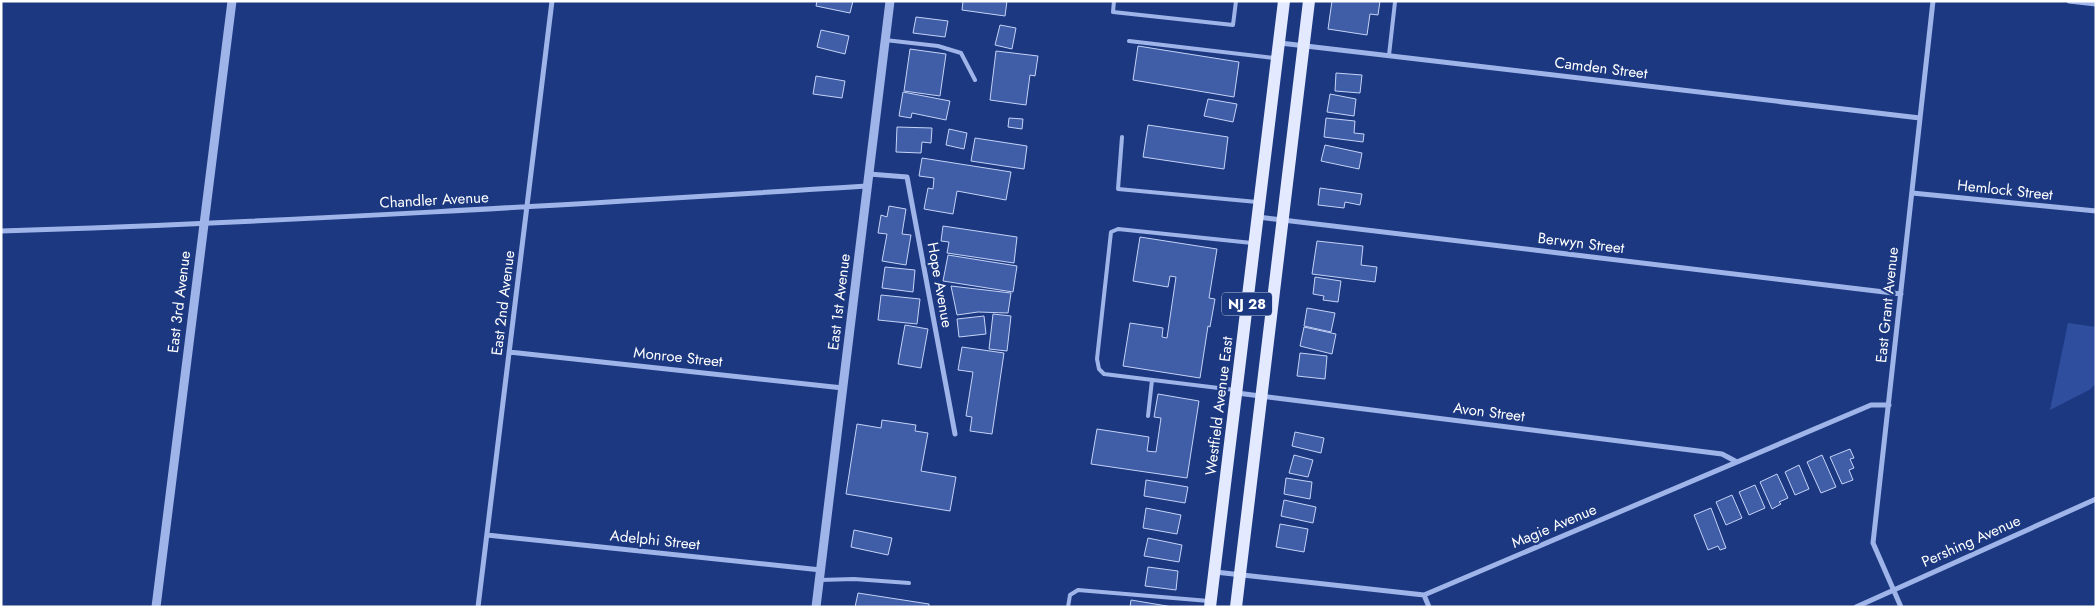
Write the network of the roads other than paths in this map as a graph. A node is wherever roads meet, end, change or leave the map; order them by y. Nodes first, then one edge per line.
1 (232, 1) edge
2 (552, 1) edge
3 (890, 1) edge
4 (1114, 1) edge
5 (1236, 1) edge
6 (1284, 1) edge
7 (1310, 1) edge
8 (1932, 1) edge
9 (2068, 1) edge
10 (1395, 2) edge
11 (2096, 4) edge
12 (885, 40) junction
13 (1129, 41) dead end
14 (1279, 43) junction
15 (1304, 45) junction
16 (1388, 55) junction
17 (1277, 58) junction
18 (975, 80) dead end
19 (1920, 118) junction
20 (1122, 137) dead end
21 (869, 174) junction
22 (868, 186) junction
23 (1912, 193) junction
24 (1260, 202) junction
25 (527, 208) junction
26 (2096, 211) edge
27 (1258, 217) junction
28 (1283, 220) junction
29 (202, 225) junction
30 (1, 231) edge
31 (1255, 243) junction
32 (1901, 294) junction
33 (510, 352) junction
34 (1152, 380) junction
35 (843, 388) junction
36 (1237, 391) junction
37 (1262, 396) junction
38 (1889, 405) junction
39 (1148, 416) dead end
40 (955, 434) dead end
41 (1737, 462) junction
42 (2096, 499) edge
43 (487, 535) junction
44 (821, 570) junction
45 (1215, 572) junction
46 (1240, 574) junction
47 (820, 580) junction
48 (909, 583) dead end
49 (1893, 590) junction
50 (1424, 596) junction
51 (1211, 604) edge
52 (156, 607) edge
53 (478, 607) edge
54 (816, 607) edge
55 (1068, 607) edge
56 (1236, 607) edge
57 (1429, 607) edge
58 (1856, 607) edge
59 (1900, 607) edge

1 - 29 street, East 3rd Avenue
2 - 25 street, East 2nd Avenue
3 - 12 street, East 1st Avenue
4 - 5 lane
6 - 14 main road, Westfield Avenue East / NJ 28
7 - 15 main road, NJ 28
8 - 19 street, East Grant Avenue
9 - 11 street
10 - 16 lane
12 - 18 lane
12 - 21 street, East 1st Avenue
13 - 17 lane
14 - 15 street, Camden Street
14 - 17 main road, Westfield Avenue East / NJ 28
15 - 16 street, Camden Street
15 - 28 main road, NJ 28
16 - 19 street, Camden Street
17 - 24 main road, Westfield Avenue East / NJ 28
19 - 23 street, East Grant Avenue
20 - 24 lane
21 - 22 street, East 1st Avenue
21 - 40 street, Hope Avenue
22 - 25 street, Chandler Avenue
22 - 35 street, East 1st Avenue
23 - 26 street, Hemlock Street
23 - 32 street, East Grant Avenue
24 - 27 main road, Westfield Avenue East / NJ 28
25 - 29 street, Chandler Avenue
25 - 33 street, East 2nd Avenue
27 - 28 street, Berwyn Street
27 - 31 main road, Westfield Avenue East / NJ 28
28 - 32 street, Berwyn Street
28 - 37 main road, NJ 28
29 - 30 street, Chandler Avenue
29 - 52 street, East 3rd Avenue
31 - 34 lane
31 - 36 main road, Westfield Avenue East / NJ 28
32 - 38 street, East Grant Avenue
33 - 35 street, Monroe Street
33 - 43 street, East 2nd Avenue
34 - 36 lane
34 - 39 lane
35 - 44 street, East 1st Avenue
36 - 37 street, Avon Street
36 - 45 main road, Westfield Avenue East / NJ 28
37 - 41 street, Avon Street
37 - 46 main road, NJ 28
38 - 41 street, Magie Avenue
38 - 49 street, East Grant Avenue
41 - 50 street, Magie Avenue
42 - 49 street, Pershing Avenue
43 - 44 street, Adelphi Street
43 - 53 street, East 2nd Avenue
44 - 47 street, East 1st Avenue
45 - 46 street, Magie Avenue
45 - 51 main road, Westfield Avenue East / NJ 28
46 - 50 street, Magie Avenue
46 - 56 main road, NJ 28
47 - 48 lane
47 - 54 street, East 1st Avenue
49 - 58 street, Pershing Avenue
49 - 59 street, East Grant Avenue
50 - 57 street
51 - 55 lane

